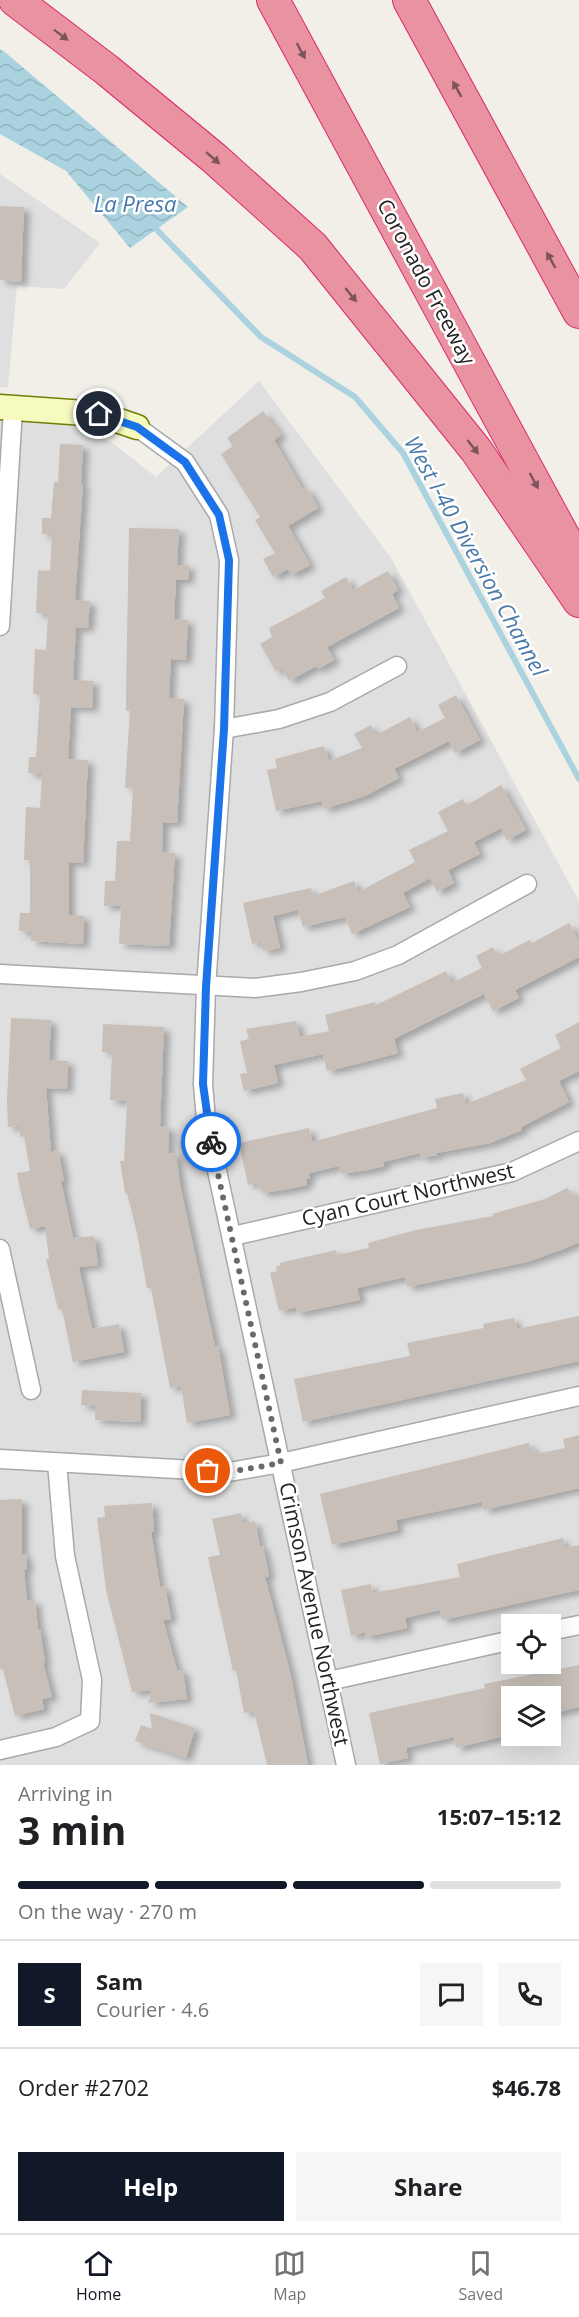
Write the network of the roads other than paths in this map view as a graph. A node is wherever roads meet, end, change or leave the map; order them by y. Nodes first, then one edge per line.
1 (15, 0) edge
2 (273, 0) edge
3 (409, 0) edge
4 (579, 312) edge
5 (6, 407) edge
6 (137, 427) joint
7 (579, 565) edge
8 (579, 601) edge
9 (0, 626) edge
10 (397, 666) dead end
11 (224, 729) junction
12 (527, 884) dead end
13 (0, 974) edge
14 (206, 987) junction
15 (579, 1141) edge
16 (233, 1236) junction
17 (0, 1249) edge
18 (31, 1390) dead end
19 (579, 1396) edge
20 (0, 1459) edge
21 (57, 1463) junction
22 (281, 1463) junction
23 (579, 1625) edge
24 (561, 1629) edge
25 (501, 1642) edge
26 (328, 1681) junction
27 (0, 1750) edge
28 (346, 1765) edge

1 -> 8 highway
2 -> 7 highway, Coronado Freeway
4 -> 3 highway
5 - 6 street
5 - 9 street
6 - 11 street, Crimson Avenue Northwest
10 - 11 street
11 - 14 street, Crimson Avenue Northwest
12 - 14 street
13 - 14 street
14 - 16 street, Crimson Avenue Northwest
15 - 16 street, Cyan Court Northwest
16 - 22 street, Crimson Avenue Northwest
17 - 18 street
19 - 22 street
20 - 21 street
21 - 22 street
21 - 27 street
22 - 26 street, Crimson Avenue Northwest
23 - 24 street
25 - 26 street
26 - 28 street, Crimson Avenue Northwest

